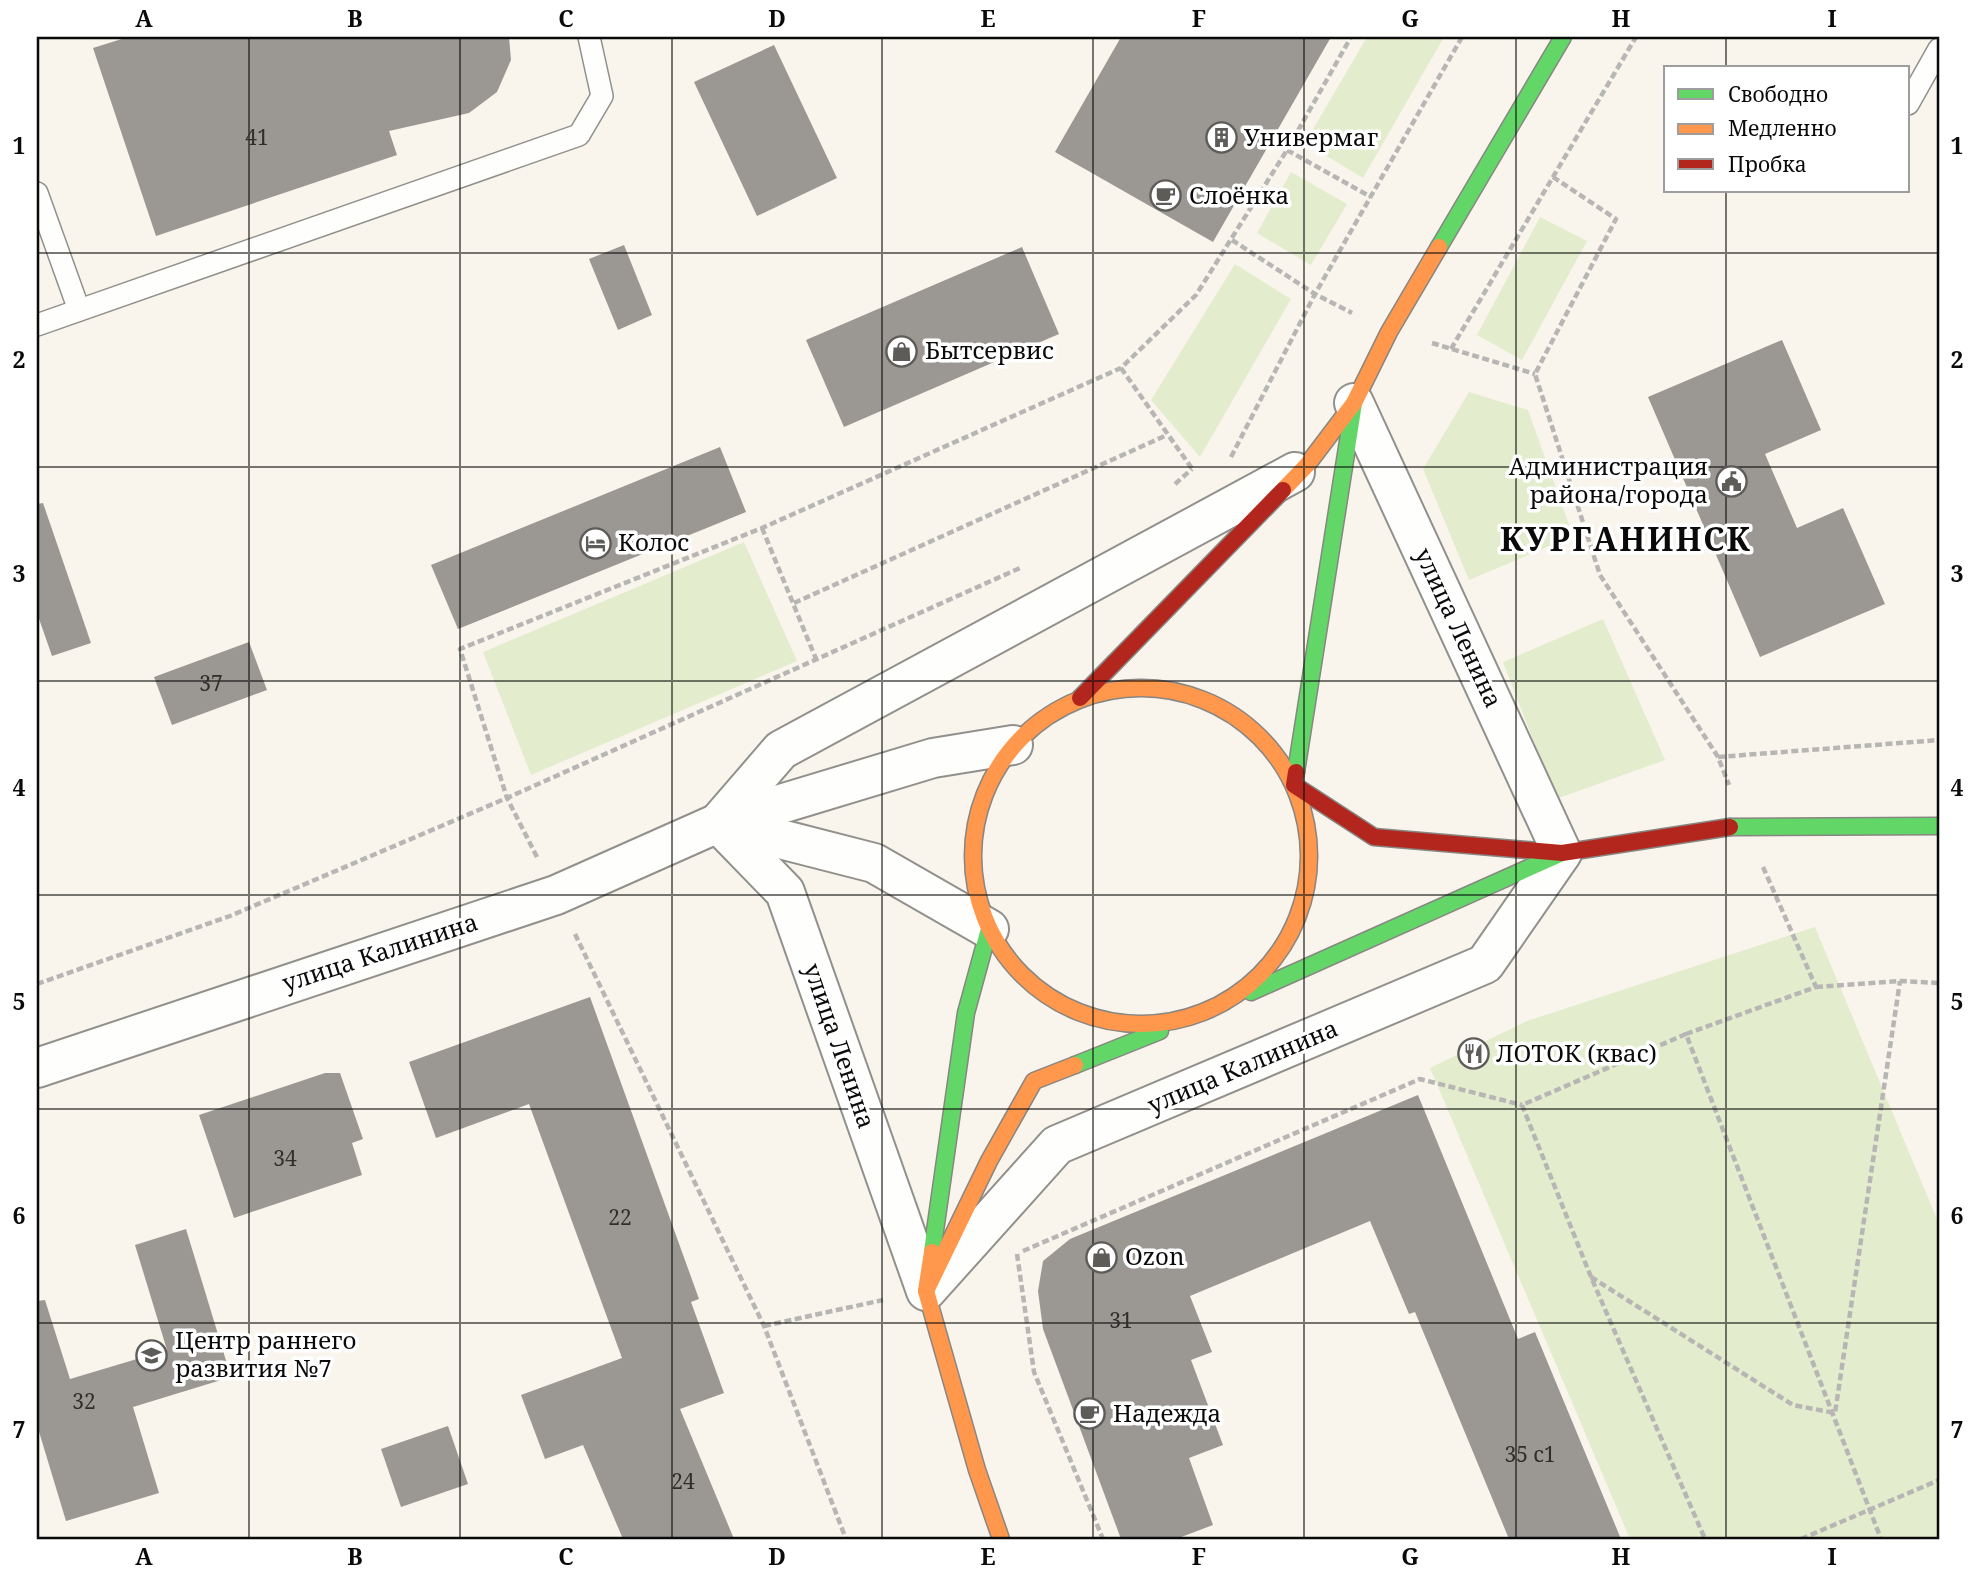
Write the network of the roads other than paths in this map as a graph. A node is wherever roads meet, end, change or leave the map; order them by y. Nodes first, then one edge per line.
1 (589, 37) edge
2 (1563, 37) edge
3 (1939, 49) edge
4 (1910, 100) edge
5 (37, 193) edge
6 (79, 310) junction
7 (37, 325) edge
8 (1354, 403) junction
9 (1307, 465) junction
10 (1080, 698) junction
11 (1013, 745) junction
12 (1294, 785) junction
13 (718, 822) junction
14 (1939, 826) edge
15 (1562, 853) junction
16 (989, 929) junction
17 (1202, 1014) junction
18 (37, 1068) edge
19 (926, 1291) junction
20 (1001, 1539) edge

1 - 6 lane
2 - 8 street
3 - 4 lane
5 - 6 lane
6 - 7 lane
8 - 9 street
8 - 12 street
8 - 15 street, улица Ленина
9 - 10 street
9 - 13 street, улица Калинина
10 - 11 street
10 - 12 street
11 - 13 street, улица Калинина
11 - 16 street
12 - 15 street
12 - 17 street
13 - 16 street
13 - 18 street, улица Калинина
13 - 19 street, улица Ленина
14 - 15 street
15 - 17 street
15 - 19 street, улица Калинина
16 - 17 street
16 - 19 street, улица Ленина
17 - 19 street
19 - 20 street, улица Ленина

